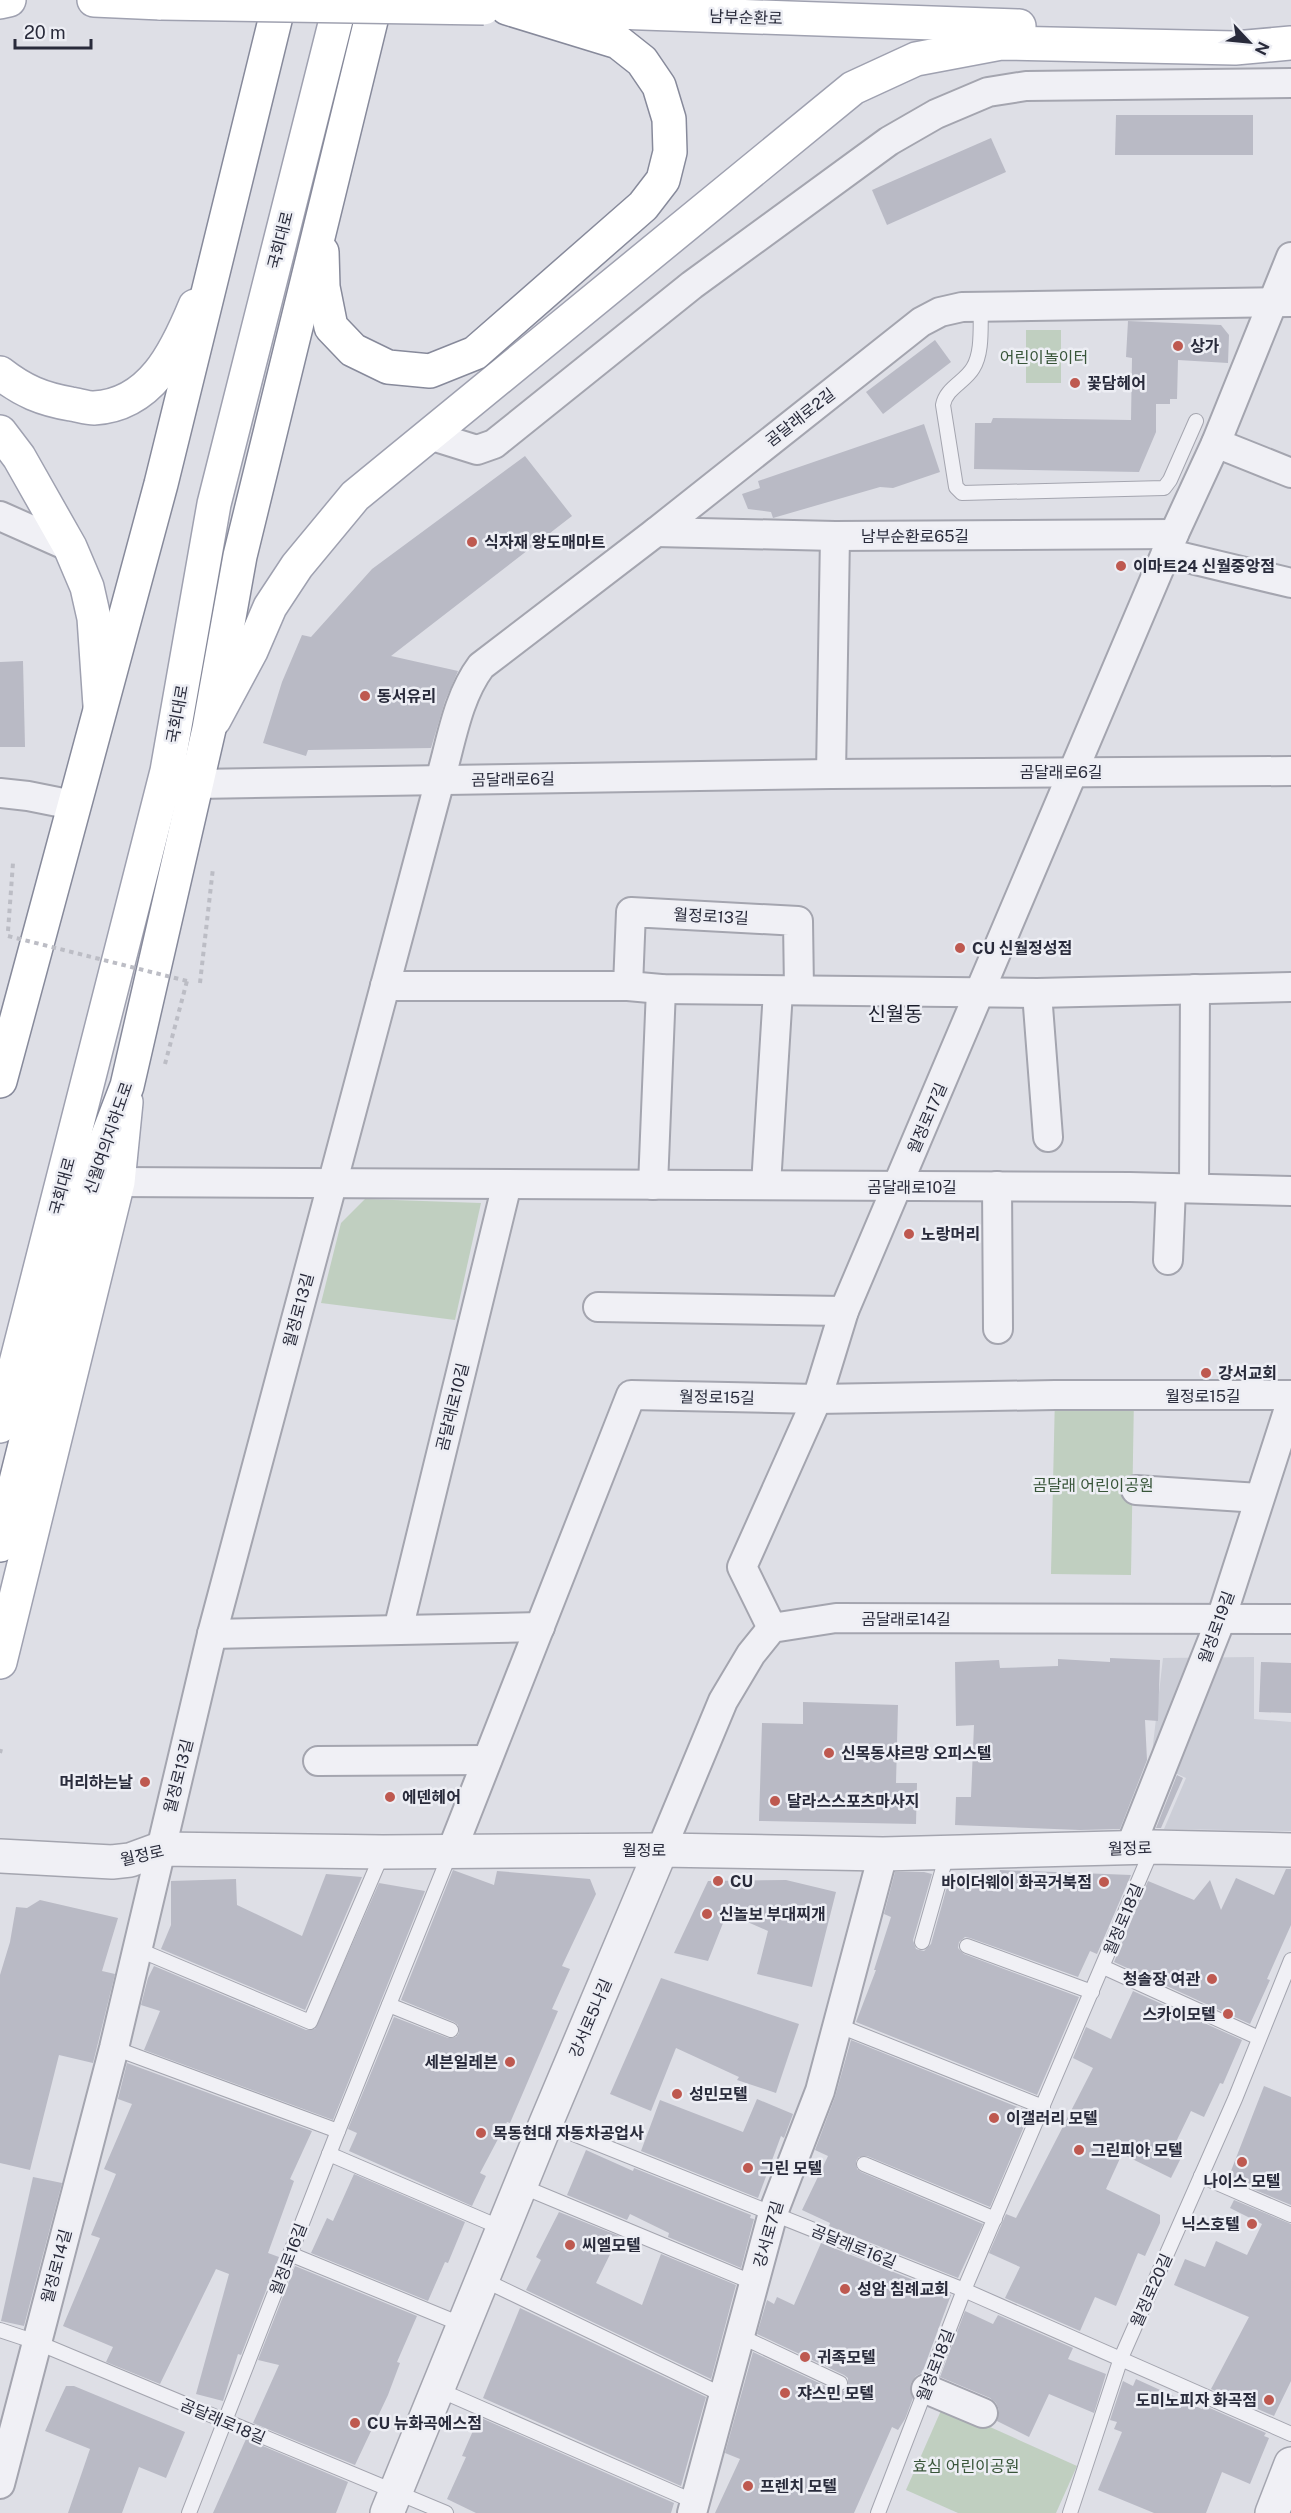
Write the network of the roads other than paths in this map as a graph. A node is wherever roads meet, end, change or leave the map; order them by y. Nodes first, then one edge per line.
1 (9, 0) edge
2 (94, 0) edge
3 (280, 0) edge
4 (323, 0) edge
5 (341, 0) edge
6 (376, 0) edge
7 (0, 2) edge
8 (496, 8) junction
9 (1291, 36) edge
10 (1291, 43) edge
11 (1291, 83) edge
12 (320, 220) junction
13 (215, 254) junction
14 (1291, 257) edge
15 (1281, 302) edge
16 (981, 307) junction
17 (0, 373) edge
18 (1196, 421) dead end
19 (0, 432) edge
20 (429, 435) junction
21 (1216, 443) junction
22 (1291, 473) edge
23 (0, 516) edge
24 (656, 532) junction
25 (835, 536) junction
26 (1170, 544) junction
27 (70, 547) junction
28 (1291, 583) edge
29 (100, 709) junction
30 (209, 729) junction
31 (1291, 771) edge
32 (1074, 772) junction
33 (831, 774) junction
34 (440, 780) junction
35 (196, 784) junction
36 (0, 793) edge
37 (74, 805) junction
38 (384, 986) junction
39 (628, 986) junction
40 (1291, 987) edge
41 (662, 989) junction
42 (1195, 989) junction
43 (788, 990) junction
44 (981, 992) junction
45 (1037, 993) junction
46 (0, 1081) edge
47 (127, 1086) junction
48 (1048, 1137) dead end
49 (118, 1182) junction
50 (332, 1183) junction
51 (507, 1184) junction
52 (653, 1185) junction
53 (766, 1185) junction
54 (997, 1186) junction
55 (897, 1188) junction
56 (1182, 1188) junction
57 (1291, 1191) edge
58 (1168, 1260) dead end
59 (598, 1307) dead end
60 (844, 1311) junction
61 (999, 1329) dead end
62 (0, 1357) edge
63 (1291, 1395) edge
64 (817, 1399) junction
65 (1291, 1402) edge
66 (0, 1426) edge
67 (1136, 1490) dead end
68 (1259, 1498) junction
69 (0, 1545) edge
70 (1221, 1619) junction
71 (1291, 1619) edge
72 (540, 1627) junction
73 (772, 1628) junction
74 (398, 1630) junction
75 (212, 1634) junction
76 (0, 1662) edge
77 (487, 1760) junction
78 (318, 1761) dead end
79 (1142, 1847) junction
80 (160, 1849) junction
81 (452, 1850) junction
82 (661, 1850) junction
83 (1291, 1850) edge
84 (382, 1852) junction
85 (883, 1854) junction
86 (947, 1854) junction
87 (0, 1856) edge
88 (922, 1942) dead end
89 (968, 1946) dead end
90 (137, 1949) junction
91 (1291, 1960) edge
92 (1103, 1967) junction
93 (1092, 1992) junction
94 (388, 2005) junction
95 (837, 2025) junction
96 (451, 2030) dead end
97 (1259, 2038) junction
98 (114, 2048) junction
99 (1043, 2107) junction
100 (546, 2123) junction
101 (338, 2130) junction
102 (329, 2154) junction
103 (864, 2164) dead end
104 (1201, 2176) junction
105 (521, 2186) junction
106 (773, 2213) junction
107 (1291, 2215) edge
108 (995, 2219) junction
109 (504, 2229) junction
110 (290, 2254) junction
111 (484, 2280) junction
112 (754, 2283) junction
113 (964, 2290) junction
114 (463, 2325) junction
115 (0, 2330) edge
116 (740, 2336) junction
117 (36, 2342) junction
118 (1121, 2358) junction
119 (840, 2383) dead end
120 (437, 2389) junction
121 (926, 2389) junction
122 (725, 2396) junction
123 (983, 2413) dead end
124 (225, 2423) junction
125 (1291, 2434) edge
126 (1291, 2464) edge
127 (0, 2484) edge
128 (392, 2503) edge
129 (694, 2508) edge
130 (189, 2513) edge
131 (446, 2513) edge
132 (878, 2513) edge
133 (1070, 2513) edge
134 (1272, 2513) edge

1 - 7 main road
2 - 8 main road, 남부순환로, bridge
3 - 13 main road
4 - 62 main road, 국회대로
5 - 66 main road, 국회대로
6 - 12 main road
8 - 9 main road, 남부순환로
8 - 12 main road
10 - 20 main road
11 - 20 street
12 - 30 main road
13 - 17 main road
13 - 29 main road
14 - 15 street
15 - 16 street, 곰달래로2길
15 - 21 street
16 - 18 lane
16 - 24 street, 곰달래로2길
19 - 27 main road
20 - 30 main road
21 - 22 street
21 - 26 street
23 - 27 street
24 - 25 street, 남부순환로65길
24 - 34 street, 곰달래로2길
25 - 26 street, 남부순환로65길
25 - 33 street
26 - 28 street, 남부순환로65길
26 - 32 street
27 - 29 main road
29 - 37 main road
30 - 35 main road, 신월여의지하도로
31 - 32 street, 곰달래로6길
32 - 33 street, 곰달래로6길
32 - 44 street, 월정로17길
33 - 34 street, 곰달래로6길
34 - 35 street, 곰달래로6길
34 - 38 street, 월정로13길
35 - 47 main road, 신월여의지하도로
36 - 37 street
37 - 46 main road
38 - 39 street
38 - 50 street, 월정로13길
39 - 41 street
39 - 43 street, 월정로13길
40 - 42 street
41 - 43 street
41 - 52 street
42 - 45 street
42 - 56 street
43 - 44 street
43 - 53 street, 월정로13길
44 - 45 street
44 - 55 street, 월정로17길
45 - 48 street
47 - 49 main road
47 - 69 main road, 신월여의지하도로
49 - 50 street, 곰달래로10길
49 - 76 main road
50 - 51 street, 곰달래로10길
50 - 75 street, 월정로13길
51 - 52 street, 곰달래로10길
51 - 74 street, 곰달래로10길
52 - 53 street, 곰달래로10길
53 - 55 street, 곰달래로10길
54 - 55 street, 곰달래로10길
54 - 56 street, 곰달래로10길
54 - 61 street
55 - 60 street, 월정로17길
56 - 57 street, 곰달래로10길
56 - 58 street
59 - 60 street
60 - 64 street, 월정로17길
63 - 64 street, 월정로15길
64 - 72 street, 월정로15길
64 - 73 street, 월정로17길
65 - 68 street, 월정로19길
67 - 68 street
68 - 70 street, 월정로19길
70 - 71 street, 곰달래로14길
70 - 73 street, 곰달래로14길
70 - 79 street, 월정로19길
72 - 74 street
72 - 77 street, 월정로15길
73 - 82 street
74 - 75 street
75 - 80 street, 월정로13길
77 - 78 street
77 - 81 street, 월정로15길
79 - 83 street, 월정로
79 - 86 street, 월정로
79 - 92 lane, 월정로18길
80 - 84 street, 월정로
80 - 87 street, 월정로
80 - 90 street, 월정로14길
81 - 82 street, 월정로
81 - 84 street, 월정로
81 - 94 lane, 월정로16길
82 - 85 street, 월정로
82 - 100 street, 강서로5나길
84 - 90 lane
85 - 86 street, 월정로
85 - 95 street, 강서로7길
86 - 88 lane
89 - 93 lane
90 - 98 street, 월정로14길
91 - 97 lane, 월정로20길
92 - 93 lane, 월정로18길
92 - 97 lane
93 - 99 lane, 월정로18길
94 - 96 lane
94 - 101 lane, 월정로16길
95 - 99 lane
95 - 106 street, 강서로7길
97 - 104 lane, 월정로20길
98 - 101 lane
98 - 117 street, 월정로14길
99 - 108 lane, 월정로18길
100 - 105 street, 강서로5나길
100 - 106 lane, 곰달래로16길
101 - 102 lane, 월정로16길
102 - 109 lane
102 - 110 lane, 월정로16길
103 - 108 lane
104 - 107 lane
104 - 118 lane, 월정로20길
105 - 109 street, 강서로5나길
105 - 112 lane
106 - 112 street, 강서로7길
106 - 113 lane, 곰달래로16길
108 - 113 lane, 월정로18길
109 - 111 street, 강서로5나길
110 - 114 lane
110 - 124 lane, 월정로16길
111 - 114 street, 강서로5나길
111 - 122 lane
112 - 116 street, 강서로7길
113 - 118 lane, 곰달래로16길
113 - 121 lane, 월정로18길
114 - 120 street, 강서로5나길
115 - 117 lane, 곰달래로18길
116 - 119 lane
116 - 122 street, 강서로7길
117 - 124 lane, 곰달래로18길
117 - 127 street, 월정로14길
118 - 125 lane, 곰달래로16길
118 - 133 lane, 월정로20길
120 - 128 street, 강서로5나길
120 - 129 lane
121 - 123 street
121 - 132 lane, 월정로18길
122 - 129 street, 강서로7길
124 - 128 lane, 곰달래로18길
124 - 130 lane, 월정로16길
126 - 134 street
128 - 131 lane, 곰달래로18길

